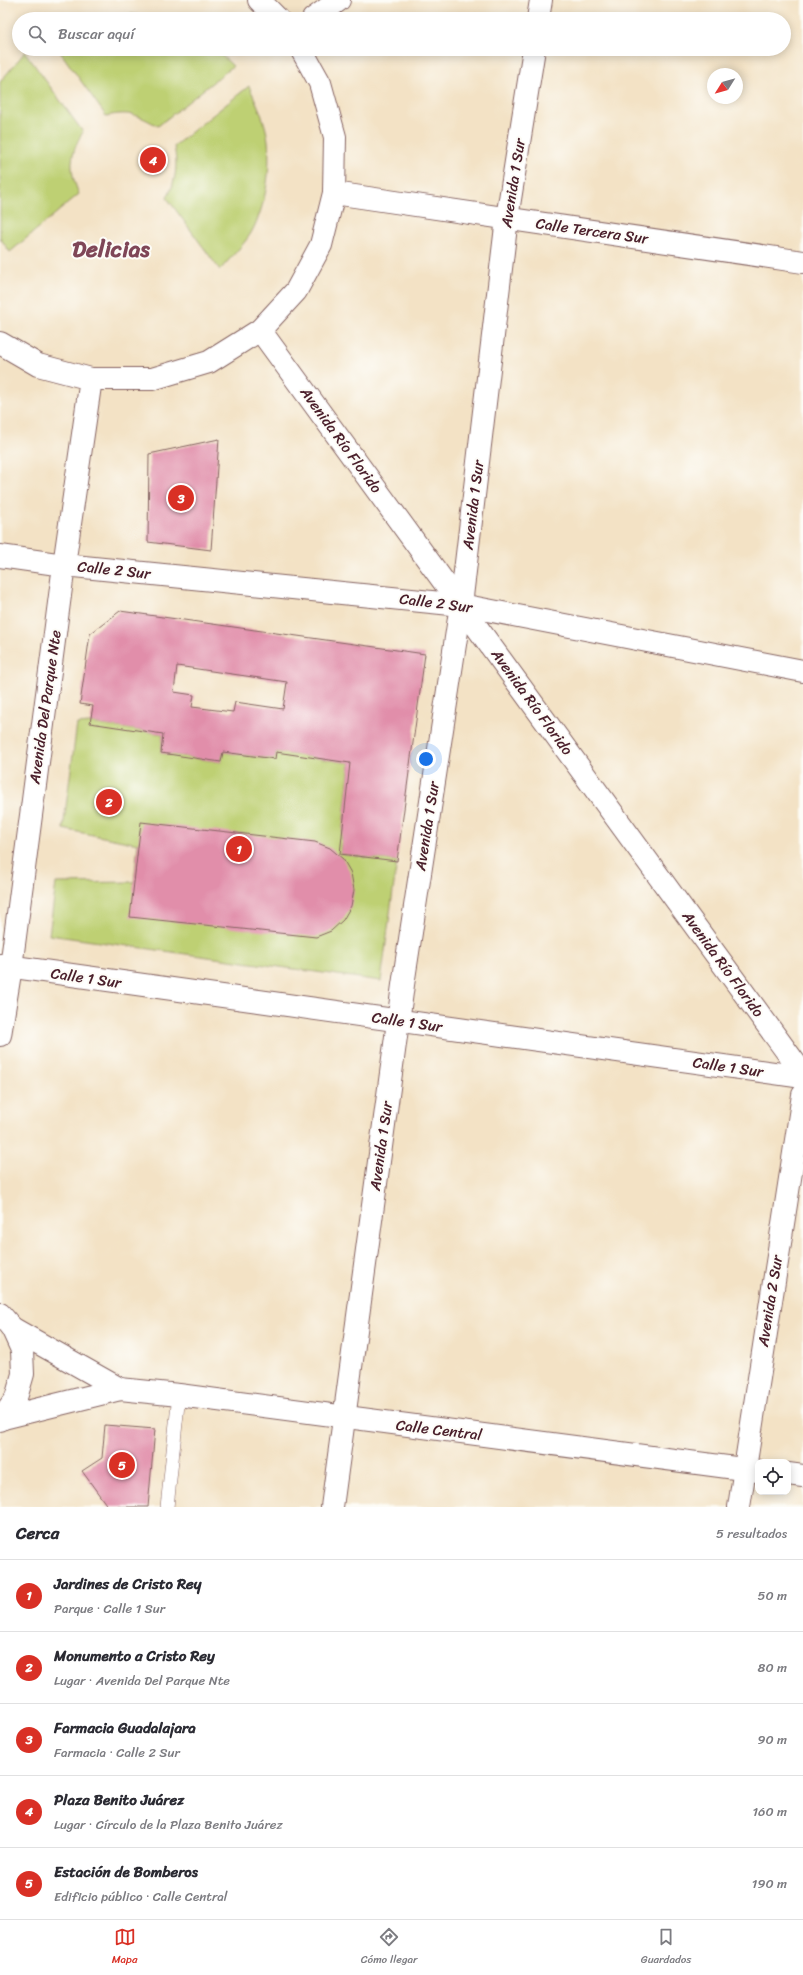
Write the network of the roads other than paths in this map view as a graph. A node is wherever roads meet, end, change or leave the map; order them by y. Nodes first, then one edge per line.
1 (259, 0) edge
2 (339, 0) edge
3 (541, 0) edge
4 (271, 12) edge
5 (323, 12) edge
6 (539, 12) edge
7 (305, 56) edge
8 (533, 56) edge
9 (334, 193) junction
10 (507, 218) junction
11 (803, 262) edge
12 (260, 330) junction
13 (0, 343) edge
14 (92, 379) junction
15 (0, 556) edge
16 (64, 565) junction
17 (461, 605) junction
18 (803, 671) edge
19 (5, 966) edge
20 (398, 1021) junction
21 (0, 1035) edge
22 (803, 1074) edge
23 (803, 1077) edge
24 (803, 1095) edge
25 (6, 1321) edge
26 (120, 1389) junction
27 (179, 1395) junction
28 (344, 1418) junction
29 (2, 1419) edge
30 (751, 1470) edge
31 (791, 1474) edge
32 (803, 1476) edge
33 (167, 1507) edge
34 (332, 1507) edge
35 (739, 1507) edge

1 - 4 street
2 - 5 street
3 - 6 street
7 - 9 street
8 - 10 street, Avenida 1 Sur
9 - 10 street, Calle Tercera Sur
9 - 12 street
10 - 11 street, Calle Tercera Sur
10 - 17 street, Avenida 1 Sur
12 - 14 street
12 - 17 street, Avenida Río Florido
13 - 14 street
14 - 16 street, Avenida Del Parque Nte
15 - 16 street, Calle 2 Sur
16 - 17 street, Calle 2 Sur
16 - 19 street, Avenida Del Parque Nte
17 - 18 street, Calle 2 Sur
17 - 20 street, Avenida 1 Sur
17 - 22 street, Avenida Río Florido
19 - 20 street, Calle 1 Sur
19 - 21 street, Avenida Del Parque Nte
20 - 23 street, Calle 1 Sur
20 - 28 street, Avenida 1 Sur
24 - 30 street, Avenida 2 Sur
25 - 26 street
25 - 29 street
26 - 27 street, Calle Central
26 - 29 street
27 - 28 street, Calle Central
27 - 33 lane
28 - 30 street, Calle Central
28 - 34 street, Avenida 1 Sur
30 - 35 street, Avenida 2 Sur
31 - 32 street

